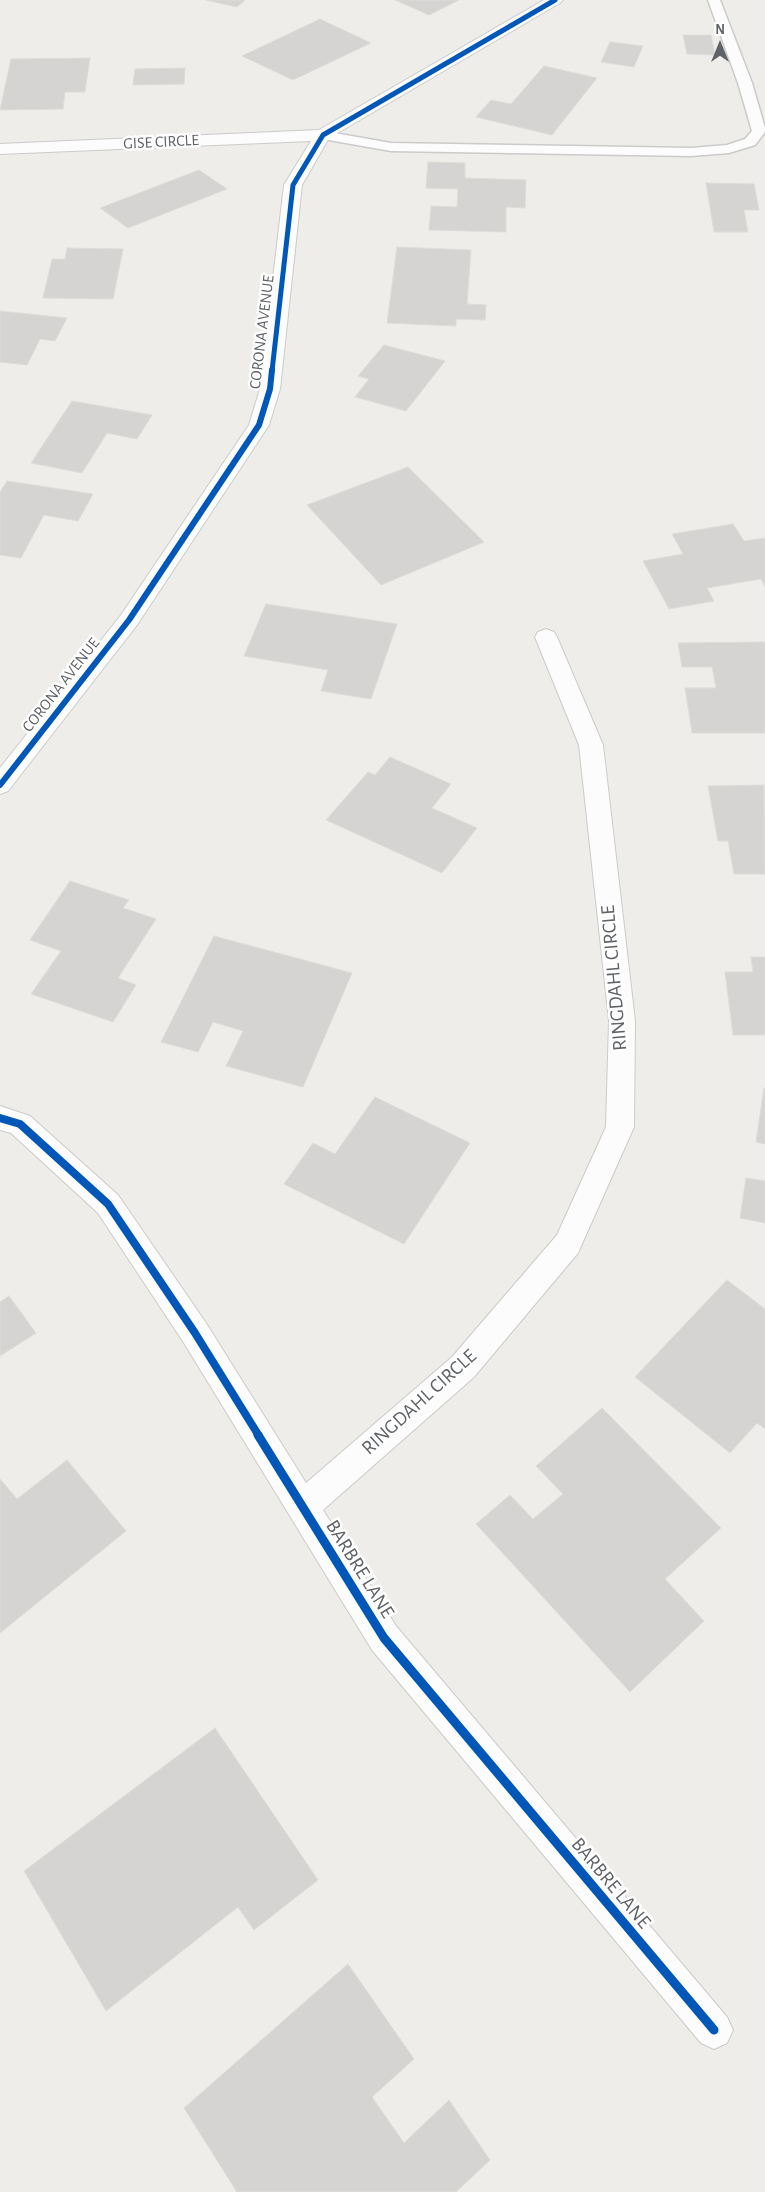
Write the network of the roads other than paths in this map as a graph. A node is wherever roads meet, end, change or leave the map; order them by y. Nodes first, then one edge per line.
1 (555, 0) edge
2 (714, 0) edge
3 (322, 135) junction
4 (0, 149) edge
5 (546, 636) dead end
6 (0, 785) edge
7 (0, 1118) edge
8 (302, 1507) junction
9 (714, 2030) dead end

1 - 3 street, CORONA AVENUE
2 - 3 lane
3 - 4 street, GISE CIRCLE
3 - 6 street, CORONA AVENUE
5 - 8 street, RINGDAHL CIRCLE
7 - 8 street, BARBRE LANE
8 - 9 street, BARBRE LANE

